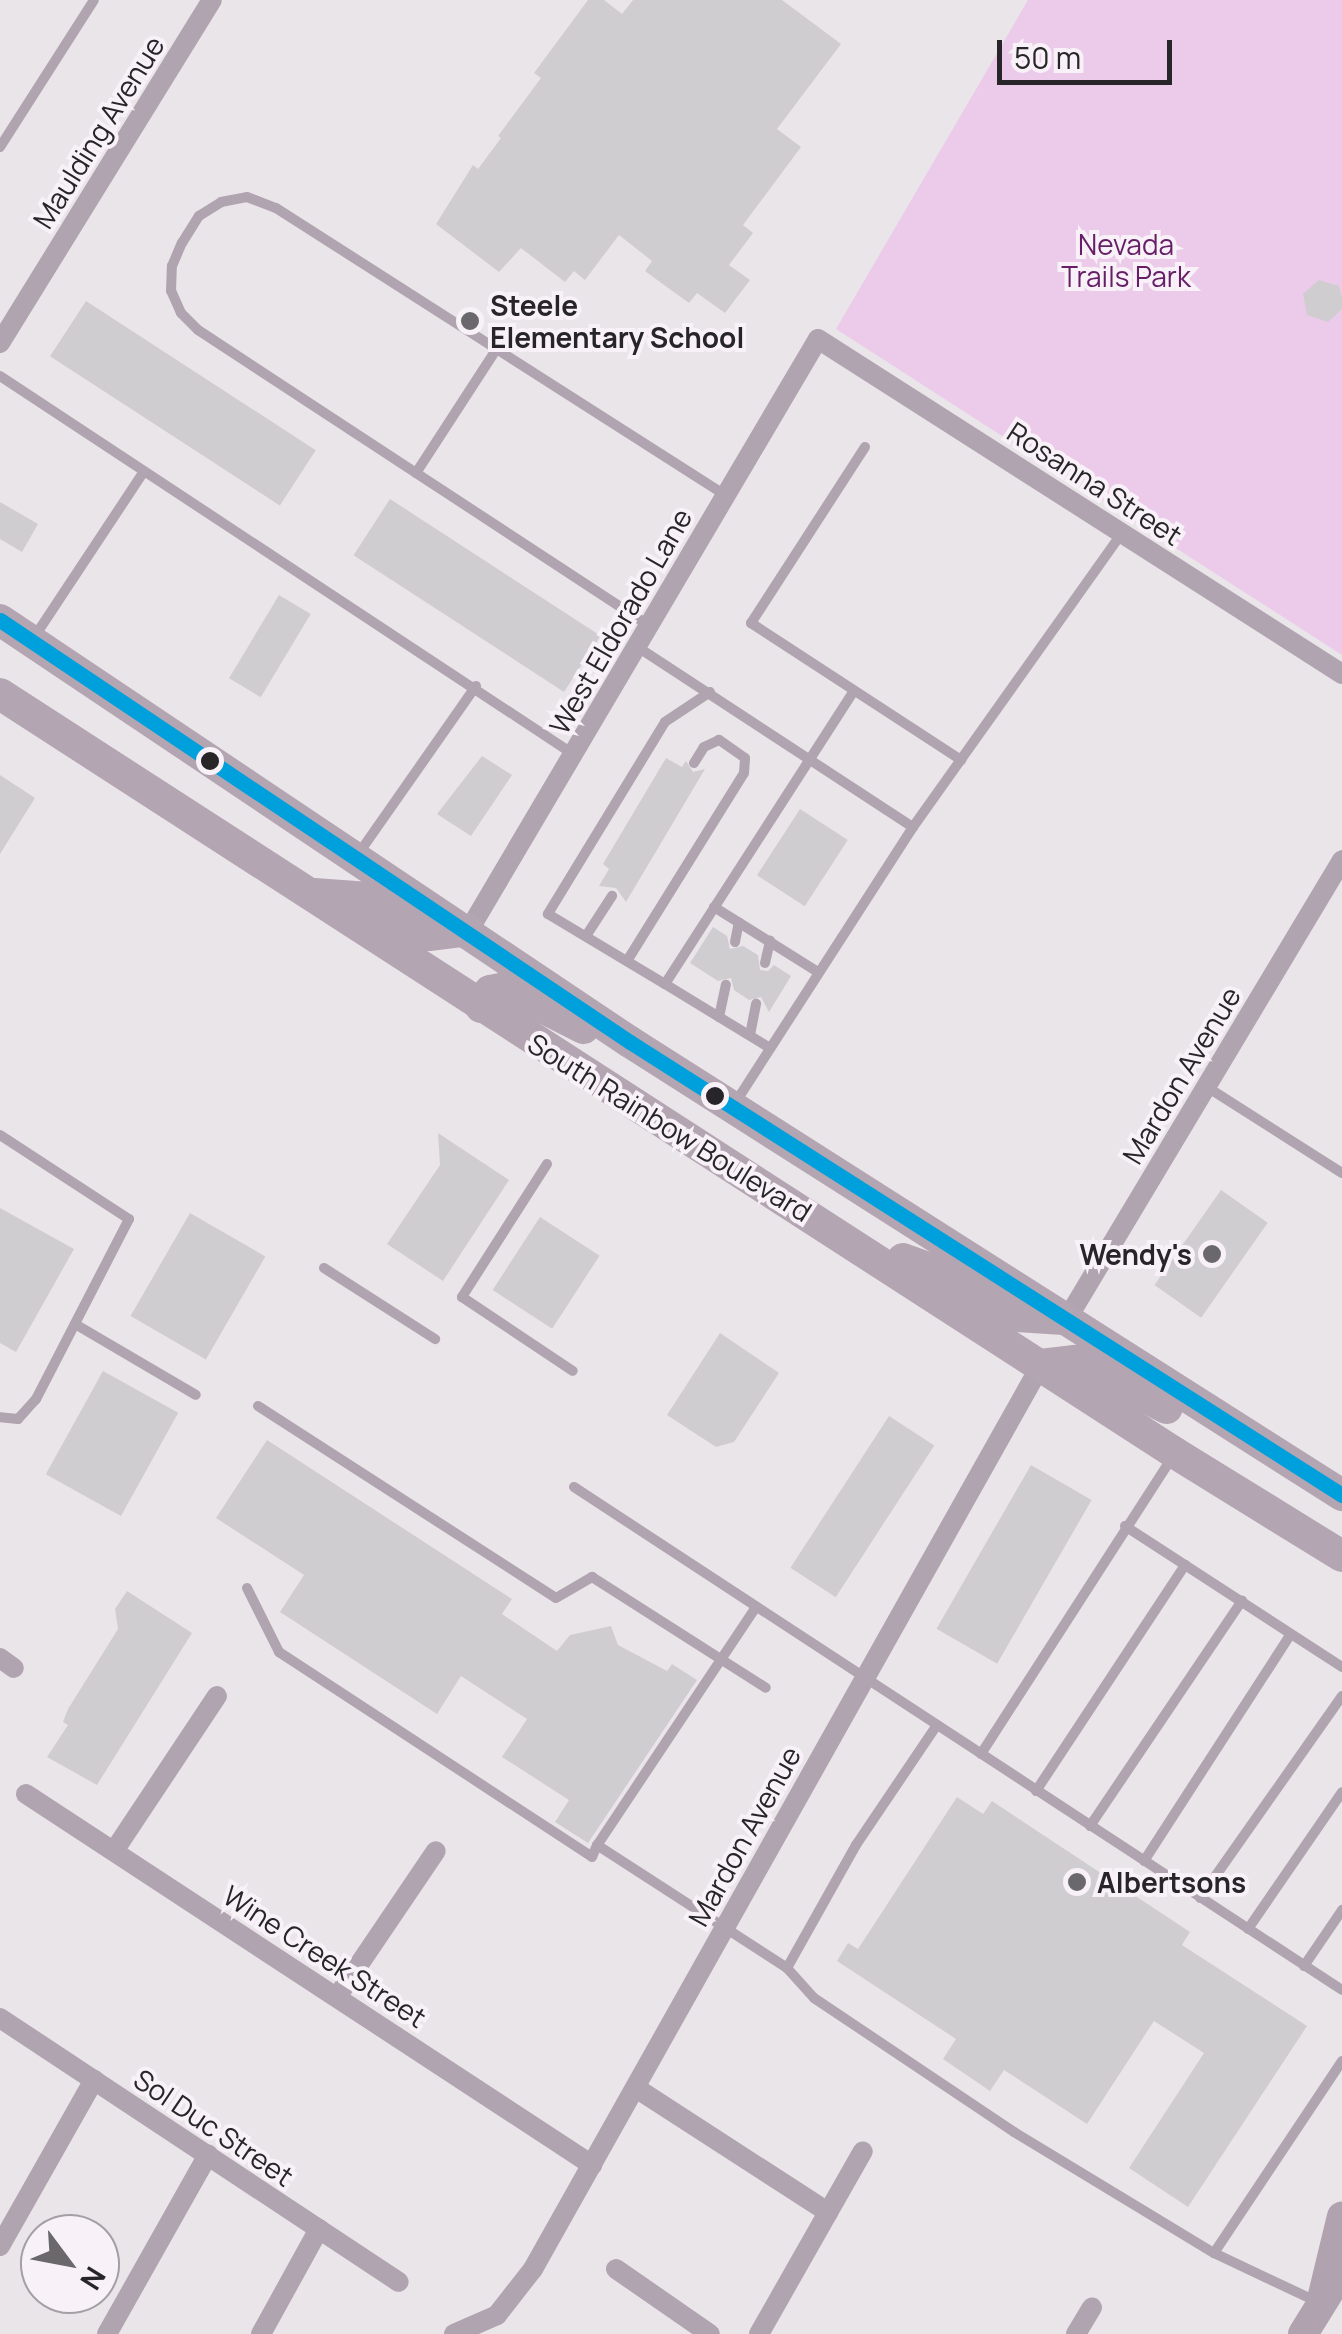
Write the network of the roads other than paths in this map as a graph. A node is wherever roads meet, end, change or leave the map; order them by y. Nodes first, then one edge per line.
1 (94, 0) edge
2 (212, 0) edge
3 (0, 147) edge
4 (818, 339) joint
5 (0, 343) edge
6 (496, 350) junction
7 (0, 376) edge
8 (865, 447) dead end
9 (143, 473) junction
10 (416, 473) junction
11 (726, 495) junction
12 (1122, 533) junction
13 (0, 620) edge
14 (648, 625) junction
15 (16, 641) edge
16 (636, 646) junction
17 (1342, 674) edge
18 (476, 686) junction
19 (710, 692) junction
20 (853, 692) junction
21 (0, 694) edge
22 (574, 754) junction
23 (809, 759) junction
24 (961, 760) junction
25 (694, 763) dead end
26 (913, 828) junction
27 (356, 857) junction
28 (1342, 860) edge
29 (310, 894) junction
30 (612, 896) dead end
31 (714, 907) junction
32 (739, 922) junction
33 (469, 930) junction
34 (586, 936) junction
35 (770, 941) junction
36 (735, 942) dead end
37 (627, 961) junction
38 (765, 962) dead end
39 (818, 972) junction
40 (665, 984) junction
41 (726, 985) dead end
42 (756, 1004) dead end
43 (481, 1007) junction
44 (719, 1017) junction
45 (750, 1036) junction
46 (630, 1042) junction
47 (770, 1048) junction
48 (1206, 1087) junction
49 (734, 1106) junction
50 (0, 1135) edge
51 (547, 1164) dead end
52 (1342, 1172) edge
53 (847, 1239) junction
54 (324, 1268) dead end
55 (1066, 1319) junction
56 (75, 1324) junction
57 (435, 1339) dead end
58 (1041, 1365) junction
59 (573, 1371) dead end
60 (196, 1395) dead end
61 (258, 1406) dead end
62 (0, 1417) edge
63 (1252, 1438) junction
64 (1175, 1453) junction
65 (574, 1486) dead end
66 (1342, 1495) edge
67 (1125, 1526) junction
68 (1342, 1556) edge
69 (1186, 1565) junction
70 (247, 1588) dead end
71 (1242, 1601) junction
72 (756, 1607) junction
73 (1291, 1634) junction
74 (721, 1659) junction
75 (1342, 1667) edge
76 (864, 1676) junction
77 (766, 1688) dead end
78 (217, 1696) dead end
79 (1340, 1702) edge
80 (937, 1726) junction
81 (980, 1754) junction
82 (1036, 1790) junction
83 (1342, 1792) edge
84 (26, 1794) dead end
85 (1090, 1826) junction
86 (597, 1845) junction
87 (114, 1851) junction
88 (436, 1851) dead end
89 (1144, 1861) junction
90 (1200, 1898) junction
91 (1342, 1910) edge
92 (725, 1926) junction
93 (1248, 1929) junction
94 (1304, 1966) junction
95 (787, 1968) junction
96 (1342, 1990) edge
97 (338, 1997) junction
98 (0, 2018) edge
99 (1342, 2061) edge
100 (94, 2080) junction
101 (636, 2088) junction
102 (862, 2151) dead end
103 (208, 2156) junction
104 (592, 2164) junction
105 (828, 2212) junction
106 (1342, 2216) edge
107 (319, 2229) junction
108 (0, 2246) edge
109 (1214, 2253) junction
110 (616, 2269) dead end
111 (1342, 2272) edge
112 (398, 2282) dead end
113 (1320, 2303) junction
114 (1092, 2306) dead end
115 (107, 2334) edge
116 (261, 2334) edge
117 (454, 2334) edge
118 (710, 2334) edge
119 (759, 2334) edge
120 (1076, 2334) edge
121 (1303, 2334) edge

1 - 3 lane
2 - 5 street, Maulding Avenue
4 - 11 street, West Eldorado Lane
4 - 12 street, Rosanna Street
6 - 10 lane
6 - 10 lane
6 - 11 lane
7 - 9 lane
8 - 20 lane
9 - 15 lane
9 - 18 lane
10 - 14 lane
11 - 14 street, West Eldorado Lane
12 - 17 street, Rosanna Street
12 - 24 lane
13 - 15 main road, South Rainbow Boulevard
14 - 16 street, West Eldorado Lane
15 - 27 main road, South Rainbow Boulevard
16 - 19 lane
16 - 22 street, West Eldorado Lane
18 - 22 lane
18 - 27 lane
19 - 23 lane
19 - 34 lane
20 - 23 lane
20 - 24 lane
21 - 29 main road, South Rainbow Boulevard
22 - 33 street, West Eldorado Lane
23 - 26 lane
23 - 31 lane
24 - 26 lane
25 - 37 lane
26 - 39 lane
27 - 33 main road, South Rainbow Boulevard
28 - 48 street, Mardon Avenue
29 - 33 main road
29 - 43 main road, South Rainbow Boulevard
30 - 34 lane
31 - 32 lane
31 - 40 lane
32 - 35 lane
32 - 36 lane
33 - 46 main road, South Rainbow Boulevard
34 - 37 lane
35 - 38 lane
35 - 39 lane
37 - 40 lane
39 - 47 lane
40 - 44 lane
41 - 44 lane
42 - 45 lane
43 - 46 main road
43 - 53 main road, South Rainbow Boulevard
44 - 45 lane
45 - 47 lane
46 - 49 main road, South Rainbow Boulevard
47 - 49 lane
48 - 52 lane
48 - 55 street, Mardon Avenue
49 - 55 main road, South Rainbow Boulevard
50 - 56 lane
51 - 59 lane
53 - 55 main road
53 - 58 main road, South Rainbow Boulevard
54 - 57 lane
55 - 63 main road, South Rainbow Boulevard
56 - 60 lane
56 - 62 lane
58 - 63 main road
58 - 64 main road, South Rainbow Boulevard
58 - 76 street, Mardon Avenue
61 - 74 lane
63 - 66 main road, South Rainbow Boulevard
64 - 67 lane
64 - 68 main road, South Rainbow Boulevard
65 - 72 lane
67 - 69 lane
67 - 81 lane
69 - 71 lane
69 - 82 lane
70 - 86 lane
71 - 73 lane
71 - 85 lane
72 - 74 lane
72 - 76 lane
73 - 75 lane
73 - 89 lane
74 - 77 lane
74 - 86 lane
76 - 80 lane
76 - 92 street, Mardon Avenue
78 - 87 street
79 - 90 lane
80 - 81 lane
80 - 95 lane
81 - 82 lane
82 - 85 lane
83 - 93 lane
84 - 87 street, Wine Creek Street
85 - 89 lane
86 - 92 lane
87 - 97 street, Wine Creek Street
88 - 97 street
89 - 90 lane
90 - 93 lane
91 - 94 lane
92 - 95 lane
92 - 101 street, Mardon Avenue
93 - 94 lane
94 - 96 lane
95 - 109 lane
97 - 104 street, Wine Creek Street
98 - 100 street, Sol Duc Street
99 - 109 lane
100 - 103 street, Sol Duc Street
100 - 108 street
101 - 104 street, Mardon Avenue
101 - 105 street
102 - 105 street
103 - 107 street, Sol Duc Street
103 - 115 street
104 - 117 street, Mardon Avenue
105 - 119 street
106 - 113 main road
107 - 112 street, Sol Duc Street
107 - 116 street
109 - 113 lane
110 - 118 street
111 - 113 main road
113 - 121 main road
114 - 120 street

